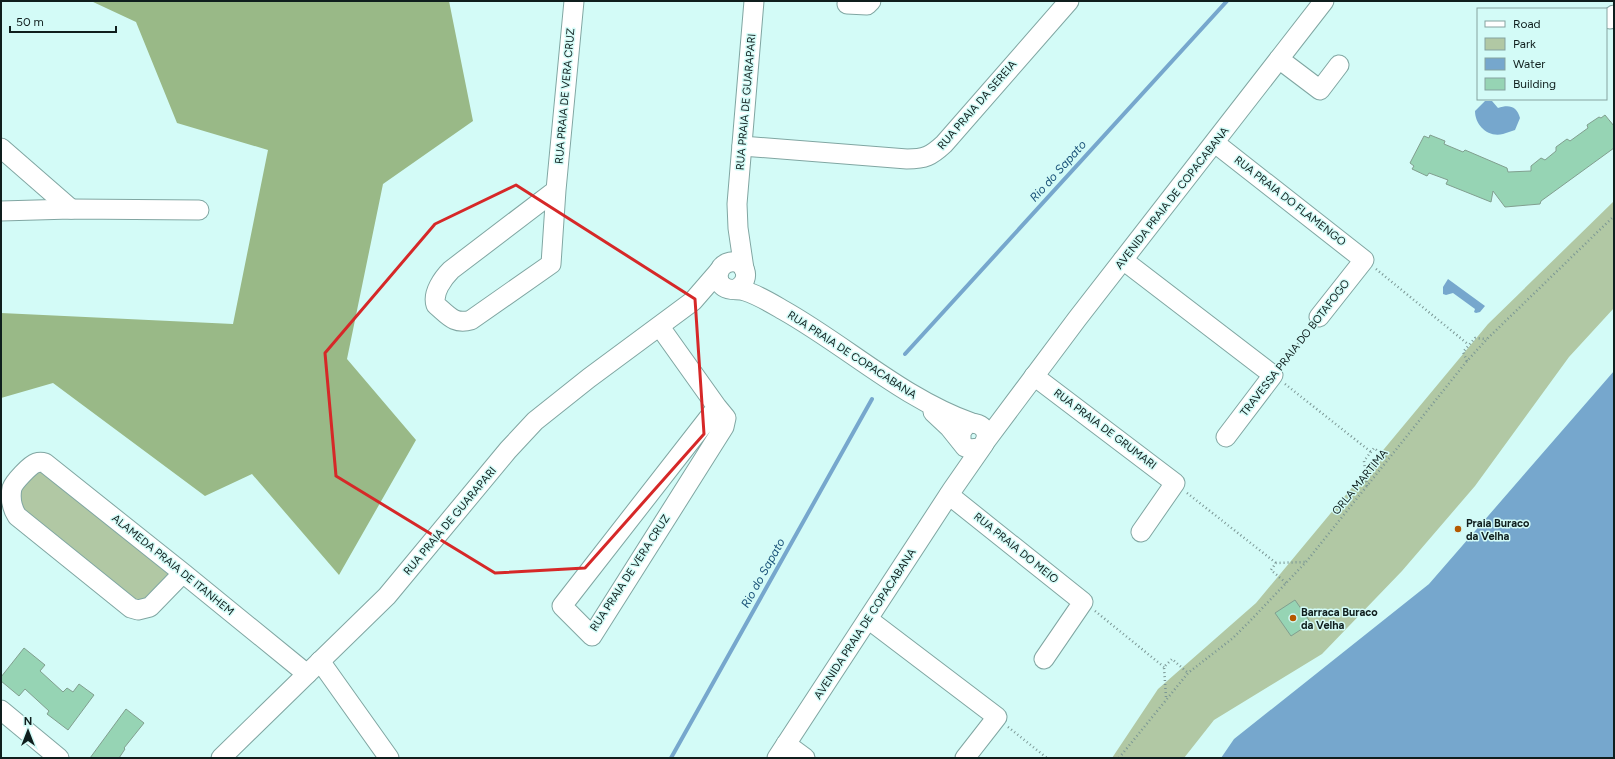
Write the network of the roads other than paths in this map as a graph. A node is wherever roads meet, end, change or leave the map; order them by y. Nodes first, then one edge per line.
1 (574, 1) edge
2 (754, 1) edge
3 (848, 1) edge
4 (871, 1) edge
5 (1069, 1) edge
6 (1324, 1) edge
7 (1279, 59) junction
8 (1339, 65) dead end
9 (1215, 143) junction
10 (742, 146) junction
11 (1, 148) edge
12 (556, 190) junction
13 (737, 204) junction
14 (71, 209) junction
15 (199, 210) dead end
16 (1, 211) edge
17 (1123, 260) junction
18 (1364, 260) joint
19 (719, 270) junction
20 (745, 270) junction
21 (734, 290) junction
22 (694, 301) junction
23 (783, 310) junction
24 (1319, 317) road end
25 (660, 327) junction
26 (1034, 376) junction
27 (1020, 395) junction
28 (921, 400) junction
29 (717, 407) junction
30 (972, 423) junction
31 (1226, 437) dead end
32 (961, 442) junction
33 (984, 443) junction
34 (951, 492) junction
35 (1141, 532) dead end
36 (183, 573) junction
37 (868, 619) junction
38 (1044, 659) dead end
39 (320, 661) junction
40 (306, 674) junction
41 (1, 710) edge
42 (782, 751) edge
43 (59, 758) edge
44 (221, 758) edge
45 (389, 758) edge
46 (805, 758) edge
47 (965, 758) edge

1 - 12 street, RUA PRAIA DE VERA CRUZ
2 - 10 street, RUA PRAIA DE GUARAPARI
3 - 4 street
5 - 10 street, RUA PRAIA DA SEREIA
6 - 7 street, AVENIDA PRAIA DE COPACABANA
7 - 8 street
7 - 9 street, AVENIDA PRAIA DE COPACABANA
9 - 17 street, AVENIDA PRAIA DE COPACABANA
9 - 18 street, RUA PRAIA DO FLAMENGO
10 - 13 street, RUA PRAIA DE GUARAPARI
11 - 14 street
12 - 12 street, RUA PRAIA DE VERA CRUZ
13 - 19 street, RUA PRAIA DE GUARAPARI
13 - 20 street, RUA PRAIA DE GUARAPARI
14 - 15 street
14 - 16 street
17 - 26 street, AVENIDA PRAIA DE COPACABANA
17 - 31 street, TRAVESSA PRAIA DO BOTAFOGO
18 - 24 street, TRAVESSA PRAIA DO BOTAFOGO
19 - 20 street
19 - 21 street
19 - 22 street, RUA PRAIA DE GUARAPARI
20 - 21 street
20 - 23 street, RUA PRAIA DE COPACABANA
21 - 22 street, RUA PRAIA DE GUARAPARI
21 - 23 street, RUA PRAIA DE COPACABANA
22 - 25 street, RUA PRAIA DE GUARAPARI
23 - 28 street, RUA PRAIA DE COPACABANA
25 - 29 street, RUA PRAIA DE VERA CRUZ
25 - 39 street, RUA PRAIA DE GUARAPARI
26 - 27 street, AVENIDA PRAIA DE COPACABANA
26 - 35 street, RUA PRAIA DE GRUMARI
27 - 30 street, AVENIDA PRAIA DE COPACABANA
27 - 33 street, AVENIDA PRAIA DE COPACABANA
28 - 30 street, RUA PRAIA DE COPACABANA
28 - 32 street, RUA PRAIA DE COPACABANA
29 - 29 street, RUA PRAIA DE VERA CRUZ
30 - 32 street
30 - 33 street
32 - 33 street
32 - 34 street, AVENIDA PRAIA DE COPACABANA
33 - 34 street, AVENIDA PRAIA DE COPACABANA
34 - 37 street, AVENIDA PRAIA DE COPACABANA
34 - 38 street, RUA PRAIA DO MEIO
36 - 36 street, ALAMEDA PRAIA DE ITANHEM
36 - 40 street, ALAMEDA PRAIA DE ITANHEM
37 - 42 street, AVENIDA PRAIA DE COPACABANA
37 - 47 street
39 - 40 street, RUA PRAIA DE GUARAPARI
39 - 45 street
40 - 44 street, RUA PRAIA DE GUARAPARI
41 - 43 street
42 - 46 street

